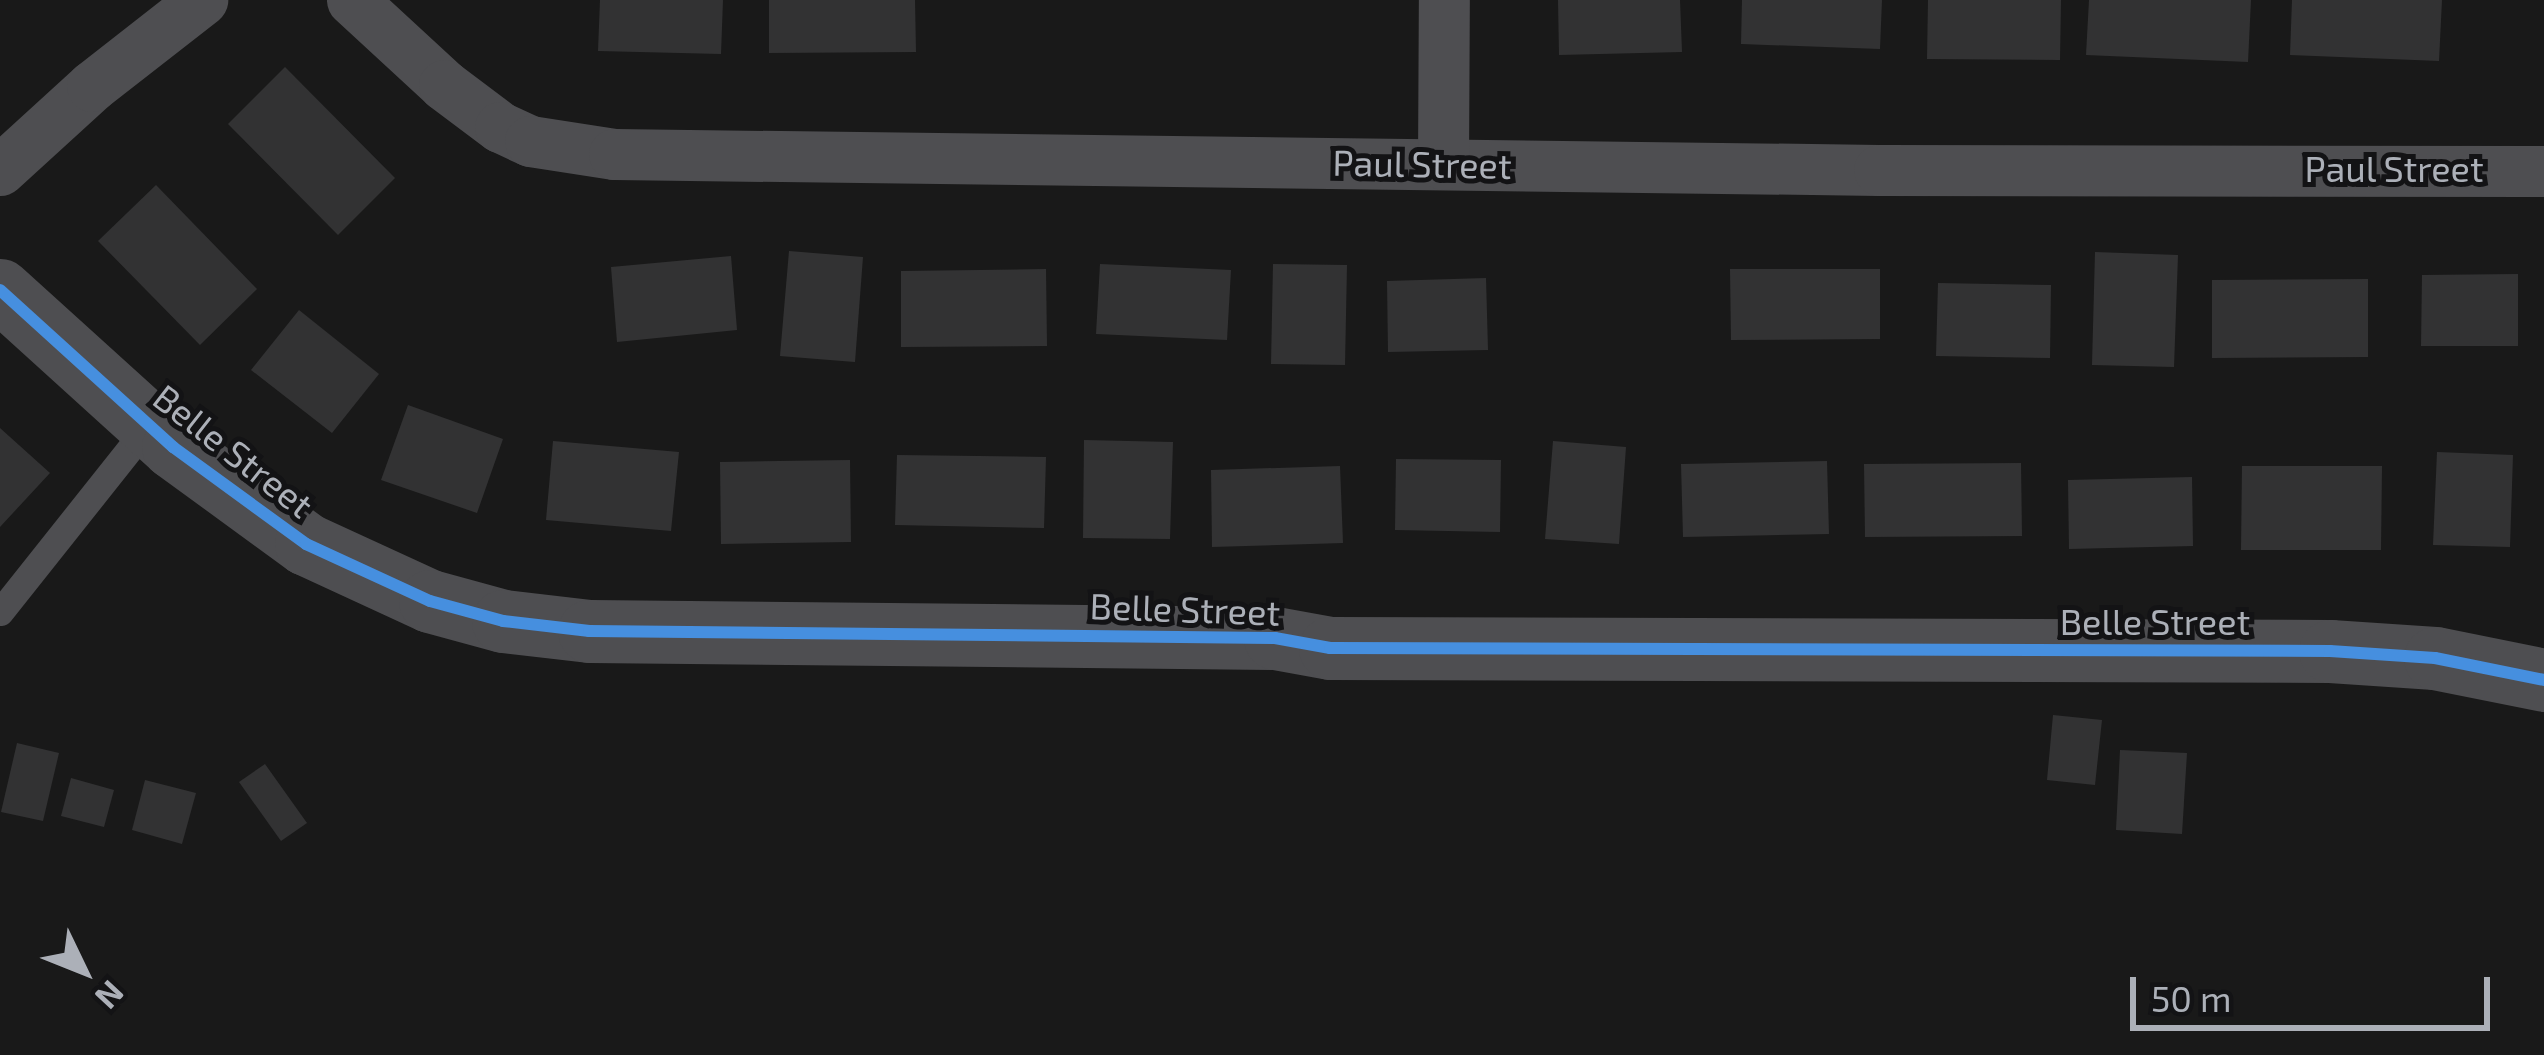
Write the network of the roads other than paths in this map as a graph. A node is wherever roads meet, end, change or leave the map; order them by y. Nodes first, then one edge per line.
1 (202, 0) edge
2 (352, 0) edge
3 (1444, 0) edge
4 (1443, 164) junction
5 (0, 170) edge
6 (2544, 171) edge
7 (0, 290) edge
8 (149, 425) junction
9 (0, 612) edge
10 (2544, 680) edge

1 - 5 street
2 - 4 street, Paul Street
3 - 4 street
4 - 6 street, Paul Street
7 - 8 street, Belle Street
8 - 9 lane
8 - 10 street, Belle Street

